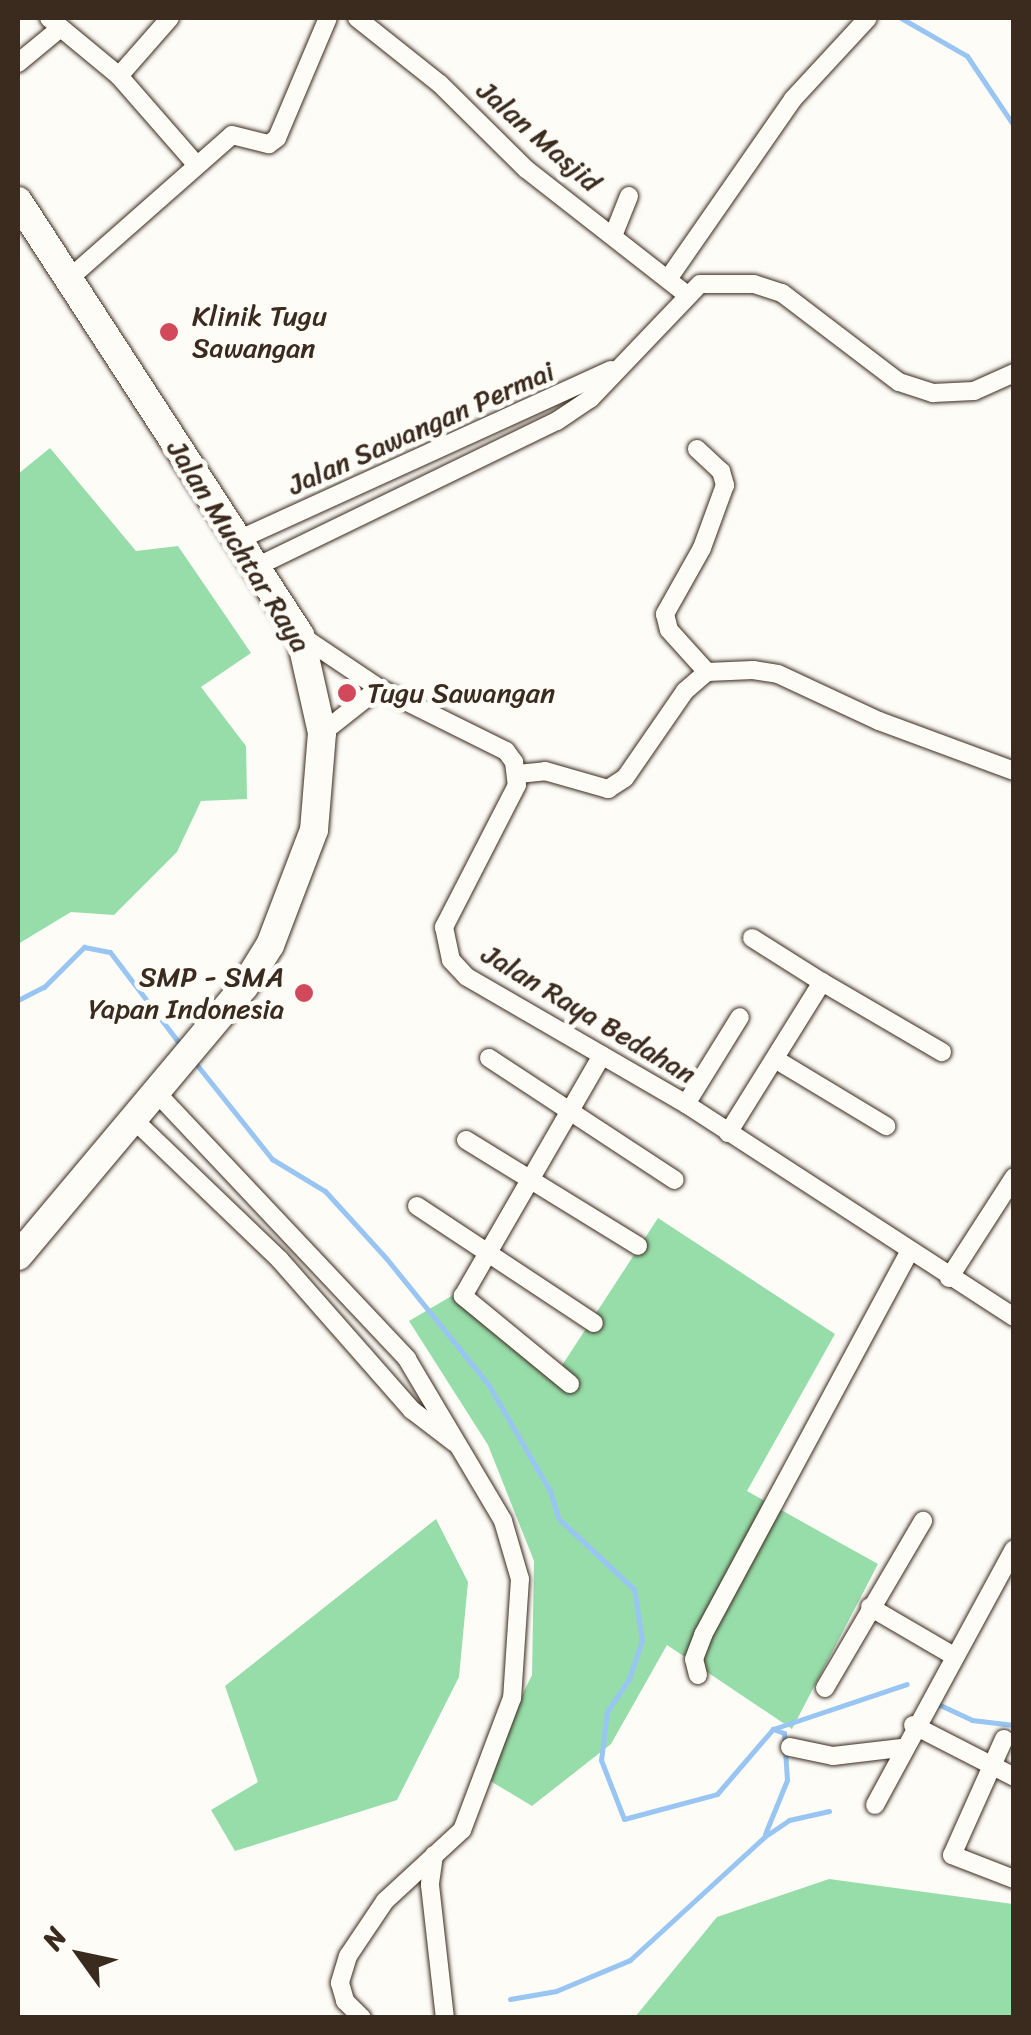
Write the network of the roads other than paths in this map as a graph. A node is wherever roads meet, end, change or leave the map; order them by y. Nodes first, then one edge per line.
1 (170, 18) edge
2 (328, 18) edge
3 (357, 18) edge
4 (868, 18) edge
5 (54, 24) edge
6 (18, 63) edge
7 (118, 76) junction
8 (194, 162) junction
9 (630, 196) dead end
10 (18, 201) edge
11 (613, 236) junction
12 (72, 276) junction
13 (668, 280) junction
14 (686, 294) junction
15 (1014, 372) edge
16 (570, 402) junction
17 (697, 449) dead end
18 (387, 470) junction
19 (399, 498) junction
20 (238, 540) junction
21 (258, 566) junction
22 (300, 635) junction
23 (706, 672) junction
24 (379, 688) junction
25 (322, 733) junction
26 (1014, 771) edge
27 (518, 774) junction
28 (752, 938) dead end
29 (822, 982) junction
30 (740, 1017) dead end
31 (942, 1052) dead end
32 (602, 1054) junction
33 (488, 1058) dead end
34 (775, 1060) junction
35 (160, 1081) junction
36 (686, 1104) junction
37 (570, 1111) junction
38 (130, 1116) junction
39 (886, 1126) dead end
40 (728, 1133) junction
41 (466, 1140) dead end
42 (1014, 1177) edge
43 (675, 1180) dead end
44 (530, 1184) junction
45 (417, 1206) dead end
46 (638, 1246) dead end
47 (488, 1252) junction
48 (909, 1253) junction
49 (18, 1256) edge
50 (949, 1278) junction
51 (1014, 1317) edge
52 (594, 1324) dead end
53 (570, 1384) dead end
54 (460, 1446) junction
55 (923, 1521) dead end
56 (1014, 1549) edge
57 (870, 1606) junction
58 (952, 1654) junction
59 (698, 1675) dead end
60 (825, 1688) dead end
61 (913, 1726) junction
62 (1004, 1739) dead end
63 (790, 1747) dead end
64 (900, 1748) junction
65 (988, 1765) junction
66 (1014, 1778) edge
67 (874, 1806) dead end
68 (434, 1855) junction
69 (1014, 1879) edge
70 (362, 2018) edge
71 (445, 2018) edge

1 - 7 street
2 - 8 street
3 - 11 street, Jalan Masjid
4 - 13 street
5 - 6 street
5 - 7 street
7 - 8 street
8 - 12 street
9 - 11 street
10 - 12 highway, Jalan Muchtar Raya
11 - 13 street, Jalan Masjid
12 - 20 highway, Jalan Muchtar Raya
13 - 14 street, Jalan Masjid
14 - 15 street
14 - 16 street, Jalan Sawangan Permai
16 - 18 street, Jalan Sawangan Permai
16 - 19 street, Jalan Sawangan Permai
17 - 23 street
18 - 19 street
18 - 20 street, Jalan Sawangan Permai
19 - 21 street, Jalan Sawangan Permai
20 - 21 highway, Jalan Muchtar Raya
21 - 22 highway, Jalan Muchtar Raya
22 - 24 street
22 - 25 highway, Jalan Muchtar Raya
23 - 26 street
23 - 27 street
24 - 25 street
24 - 27 street
25 - 35 highway, Jalan Muchtar Raya
27 - 32 street, Jalan Raya Bedahan
28 - 29 street
29 - 31 street
29 - 34 street
30 - 36 street
32 - 36 street, Jalan Raya Bedahan
32 - 37 street
33 - 37 street
34 - 39 street
34 - 40 street
35 - 38 highway, Jalan Muchtar Raya
35 - 54 street
36 - 40 street, Jalan Raya Bedahan
37 - 43 street
37 - 44 street
38 - 49 highway, Jalan Muchtar Raya
38 - 54 street
40 - 48 street, Jalan Raya Bedahan
41 - 44 street
42 - 50 street
44 - 46 street
44 - 47 street
45 - 47 street
47 - 52 street
47 - 53 street
48 - 50 street, Jalan Raya Bedahan
48 - 59 street
50 - 51 street, Jalan Raya Bedahan
54 - 68 street
55 - 57 street
56 - 58 street
57 - 58 street
57 - 60 street
58 - 61 street
61 - 64 street
61 - 65 street
62 - 65 street
63 - 64 street
64 - 67 street
65 - 66 street
65 - 69 street
68 - 70 street
68 - 71 street

